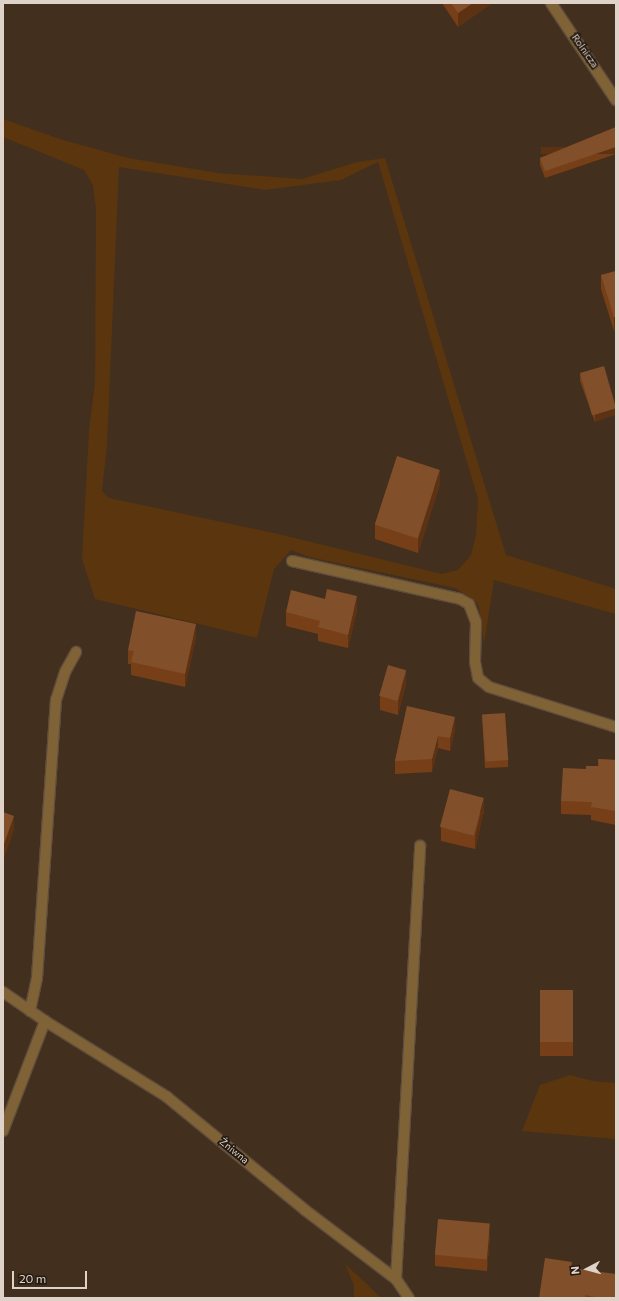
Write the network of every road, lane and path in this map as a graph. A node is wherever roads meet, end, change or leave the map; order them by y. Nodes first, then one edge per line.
1 (551, 3) edge
2 (616, 100) edge
3 (292, 561) dead end
4 (76, 652) dead end
5 (616, 727) edge
6 (420, 846) dead end
7 (3, 992) edge
8 (30, 1011) junction
9 (46, 1021) junction
10 (3, 1132) edge
11 (396, 1279) junction
12 (409, 1298) edge

1 - 2 street, Rolnicza
3 - 5 street
4 - 8 street
6 - 11 street
7 - 8 street, Żniwna
8 - 9 street, Żniwna
9 - 10 street
9 - 11 street, Żniwna
11 - 12 street, Żniwna

